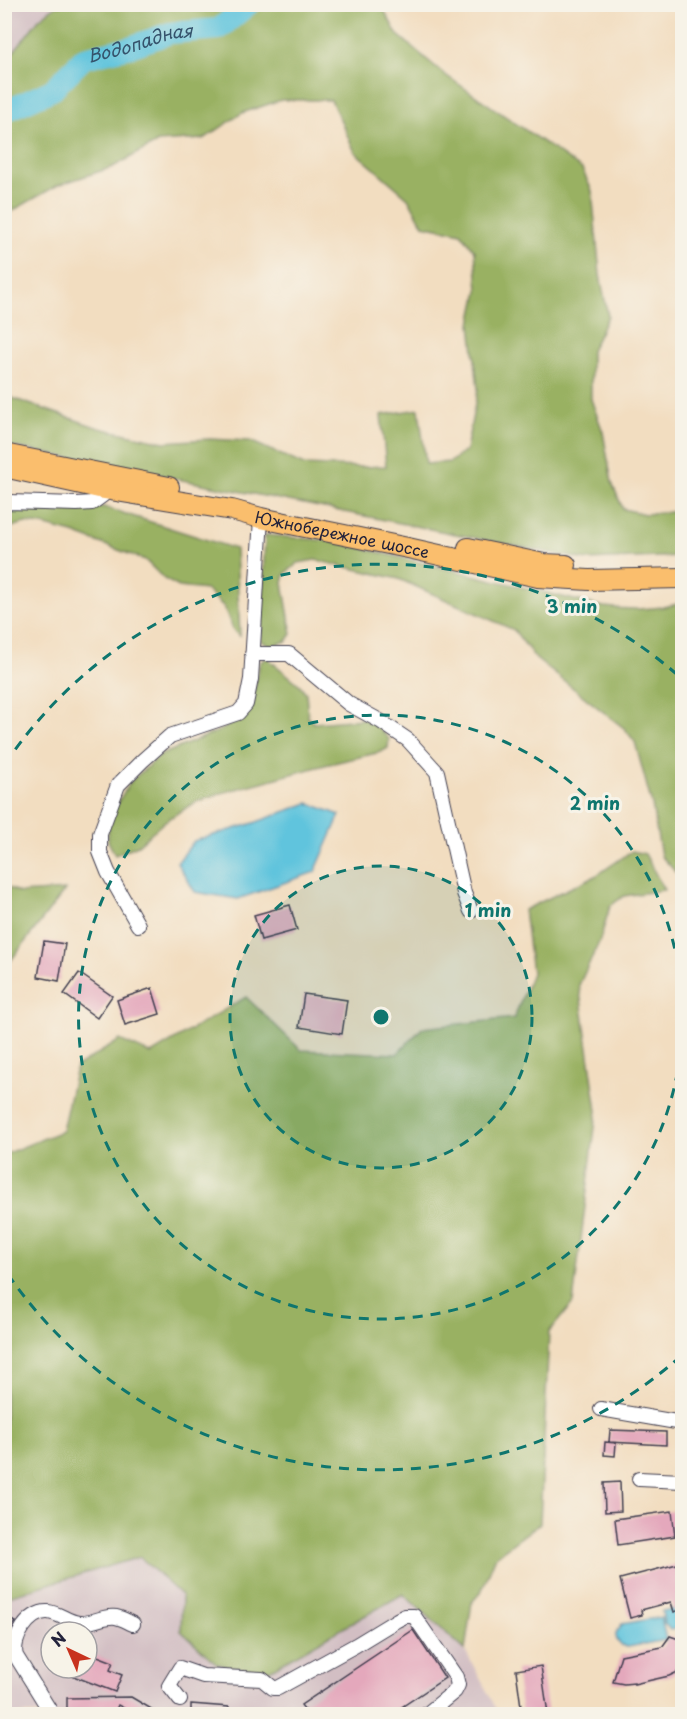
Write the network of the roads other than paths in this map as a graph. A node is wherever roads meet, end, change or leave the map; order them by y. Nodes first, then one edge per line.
1 (4, 454) edge
2 (4, 467) edge
3 (108, 482) junction
4 (6, 503) edge
5 (261, 518) junction
6 (410, 542) junction
7 (682, 565) edge
8 (682, 578) edge
9 (252, 654) junction
10 (471, 911) dead end
11 (138, 925) dead end
12 (601, 1409) dead end
13 (682, 1423) edge
14 (639, 1479) dead end
15 (682, 1481) edge
16 (134, 1624) dead end
17 (180, 1700) dead end
18 (52, 1714) edge
19 (427, 1714) edge

1 - 3 highway, Южнобережное шоссе
2 - 3 highway, Южнобережное шоссе
3 - 4 street
3 - 5 highway, Южнобережное шоссе
3 - 6 highway, Южнобережное шоссе
5 - 6 highway, Южнобережное шоссе
5 - 9 street
6 - 7 highway, Южнобережное шоссе
6 - 8 highway, Южнобережное шоссе
9 - 10 street
9 - 11 street
12 - 13 street
14 - 15 street
16 - 18 street
17 - 19 street

